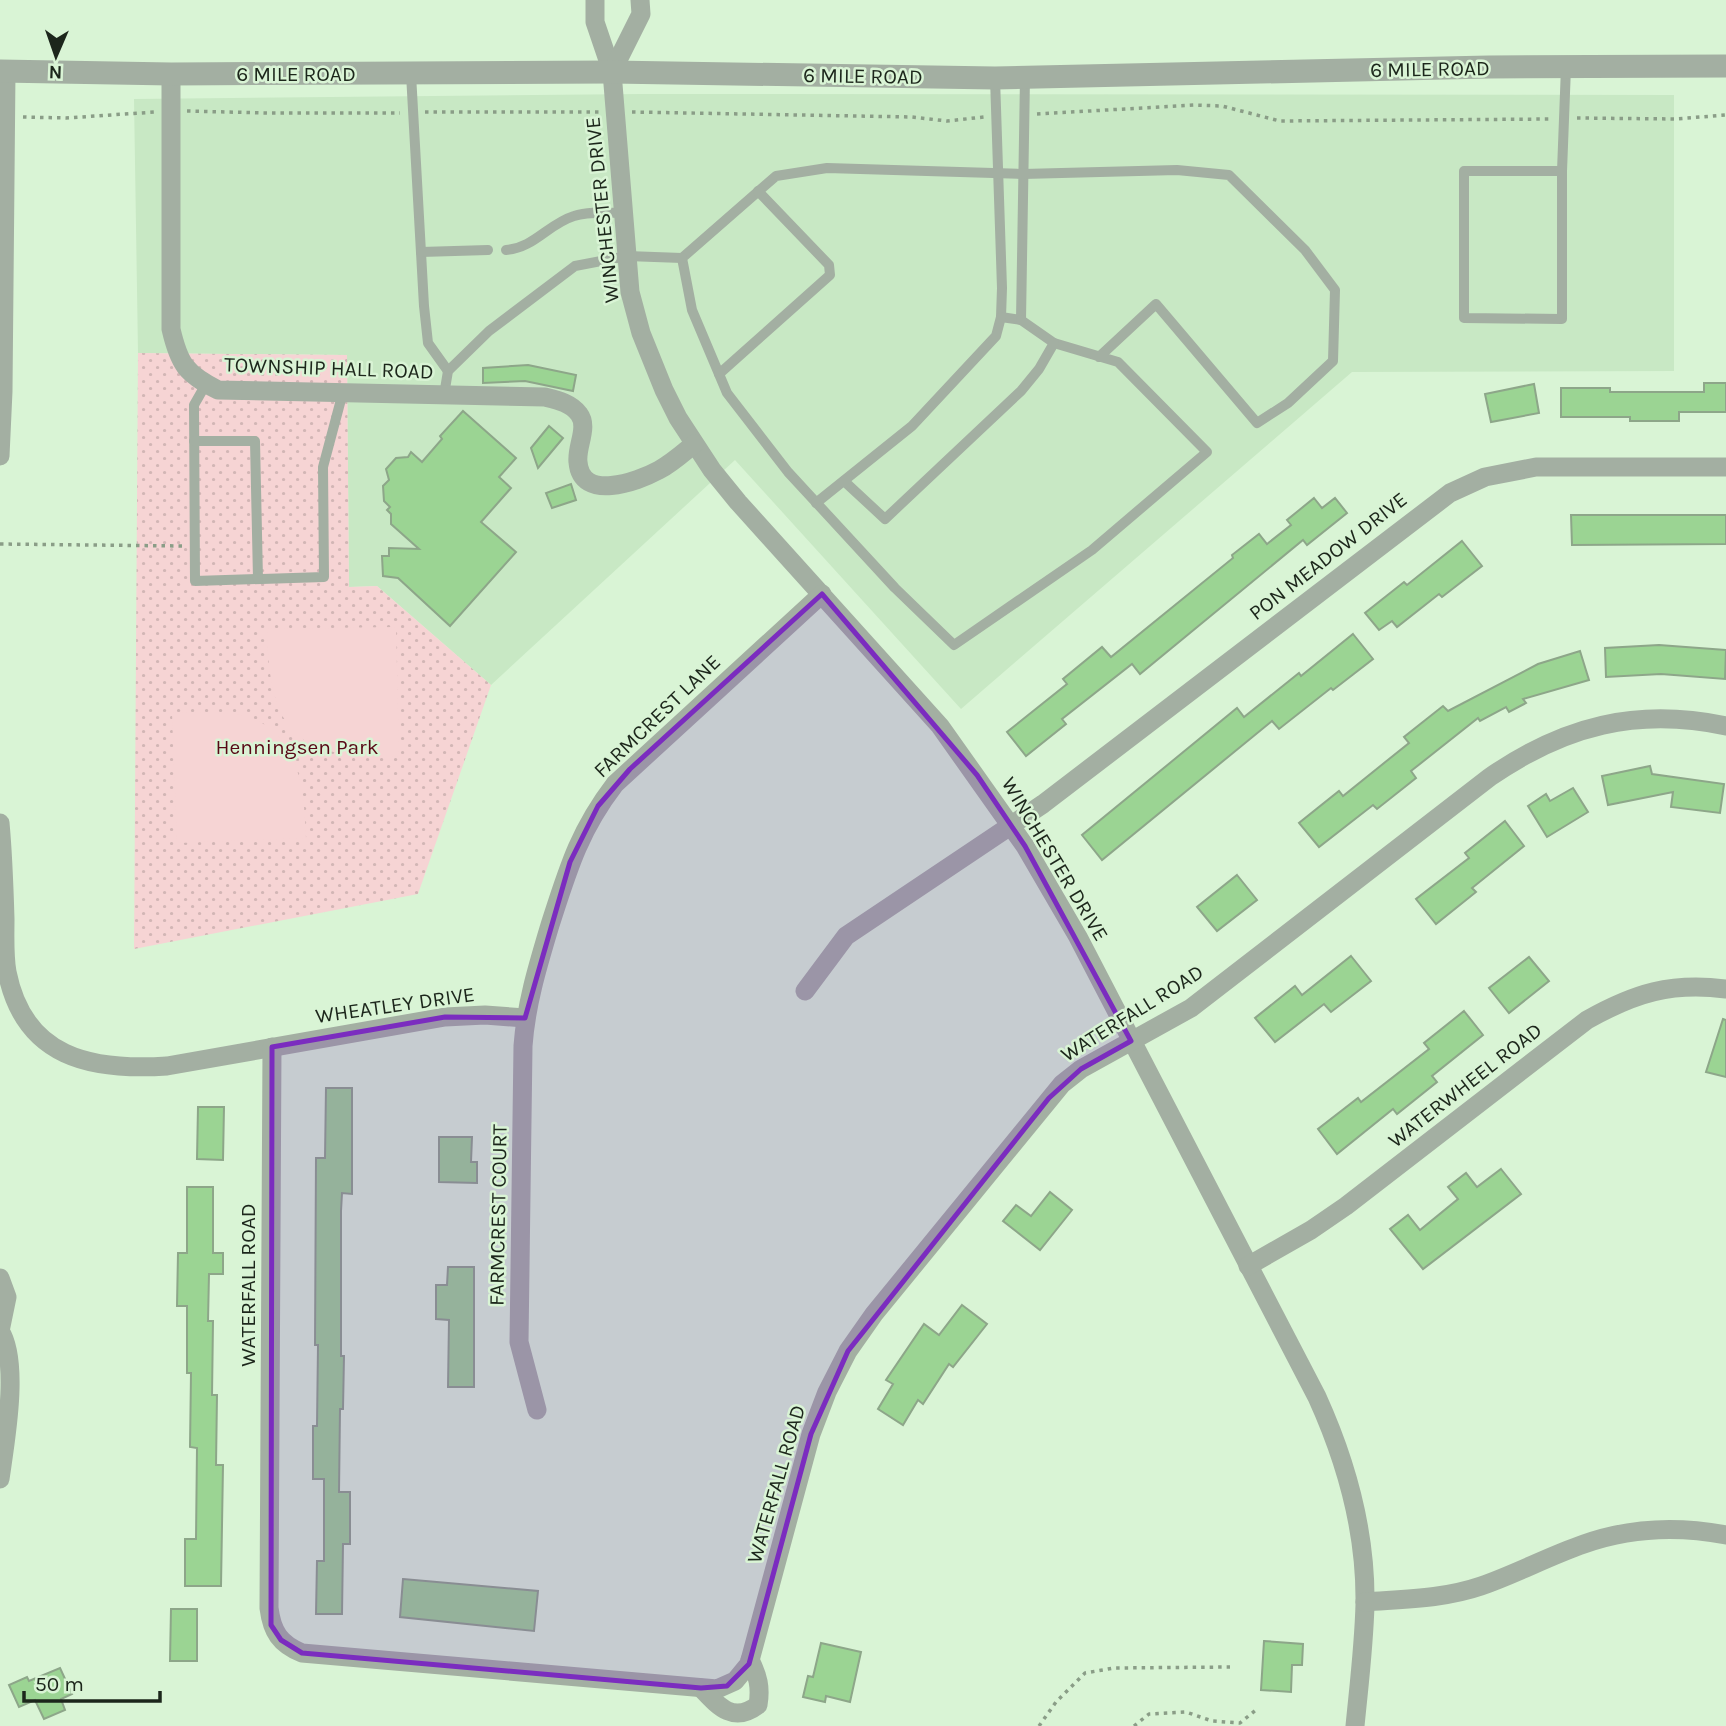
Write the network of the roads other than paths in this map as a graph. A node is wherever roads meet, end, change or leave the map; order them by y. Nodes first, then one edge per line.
1 (595, 0) edge
2 (640, 0) edge
3 (1726, 66) edge
4 (1566, 67) junction
5 (3, 71) edge
6 (612, 72) junction
7 (411, 73) junction
8 (171, 74) junction
9 (1025, 77) junction
10 (995, 78) junction
11 (1562, 171) junction
12 (998, 173) junction
13 (1023, 174) junction
14 (758, 191) junction
15 (624, 213) junction
16 (488, 250) dead end
17 (506, 250) dead end
18 (421, 252) junction
19 (627, 256) junction
20 (682, 258) junction
21 (2, 274) edge
22 (1002, 317) junction
23 (1021, 320) junction
24 (1054, 343) junction
25 (1099, 356) junction
26 (448, 371) junction
27 (719, 374) junction
28 (206, 384) junction
29 (342, 392) junction
30 (444, 395) junction
31 (194, 442) junction
32 (694, 444) junction
33 (0, 456) edge
34 (1726, 467) edge
35 (844, 481) junction
36 (816, 503) junction
37 (258, 579) junction
38 (822, 594) junction
39 (1726, 726) edge
40 (0, 823) edge
41 (1011, 825) junction
42 (1726, 989) edge
43 (806, 991) dead end
44 (525, 1018) junction
45 (1131, 1041) junction
46 (272, 1047) junction
47 (1248, 1266) junction
48 (0, 1278) edge
49 (0, 1331) edge
50 (537, 1410) dead end
51 (0, 1479) edge
52 (1726, 1535) edge
53 (1365, 1602) junction
54 (750, 1660) junction
55 (701, 1688) junction
56 (1354, 1726) edge

1 - 6 street, WINCHESTER DRIVE
2 - 6 street
3 - 4 street, 6 MILE ROAD
4 - 9 street, 6 MILE ROAD
4 - 11 lane
5 - 8 street, 6 MILE ROAD
5 - 21 street
6 - 7 street, 6 MILE ROAD
6 - 10 street, 6 MILE ROAD
6 - 15 street, WINCHESTER DRIVE
7 - 8 street, 6 MILE ROAD
7 - 18 lane
8 - 28 street, TOWNSHIP HALL ROAD
9 - 10 street, 6 MILE ROAD
9 - 13 lane
10 - 12 lane
11 - 11 lane
12 - 13 lane
12 - 14 lane
12 - 22 lane
13 - 23 lane
13 - 25 lane
14 - 20 lane
14 - 27 lane
15 - 17 lane
15 - 19 street, WINCHESTER DRIVE
16 - 18 lane
18 - 26 lane
19 - 20 lane
19 - 26 lane
19 - 32 street, WINCHESTER DRIVE
20 - 27 lane
21 - 33 street
22 - 23 lane
22 - 35 lane
23 - 24 lane
24 - 25 lane
24 - 35 lane
25 - 36 lane
26 - 30 lane
27 - 36 lane
28 - 29 street, TOWNSHIP HALL ROAD
28 - 31 lane
29 - 30 street, TOWNSHIP HALL ROAD
29 - 37 lane
30 - 32 street, TOWNSHIP HALL ROAD
31 - 37 lane
31 - 37 lane
32 - 38 street, WINCHESTER DRIVE
34 - 41 street, PON MEADOW DRIVE
35 - 36 lane
38 - 41 street, WINCHESTER DRIVE
38 - 44 street, FARMCREST LANE
39 - 45 street, WATERFALL ROAD
40 - 46 street, WHEATLEY DRIVE
41 - 43 street, PON MEADOW DRIVE
41 - 45 street, WINCHESTER DRIVE
42 - 47 street, WATERWHEEL ROAD
44 - 46 street, WHEATLEY DRIVE
44 - 50 street, FARMCREST COURT
45 - 47 street, WINCHESTER DRIVE
45 - 54 street, WATERFALL ROAD
46 - 55 street, WATERFALL ROAD
47 - 53 street, WINCHESTER DRIVE
48 - 49 street
49 - 51 street
52 - 53 street
53 - 56 street, WINCHESTER DRIVE
54 - 55 street, WATERFALL ROAD
54 - 55 street

